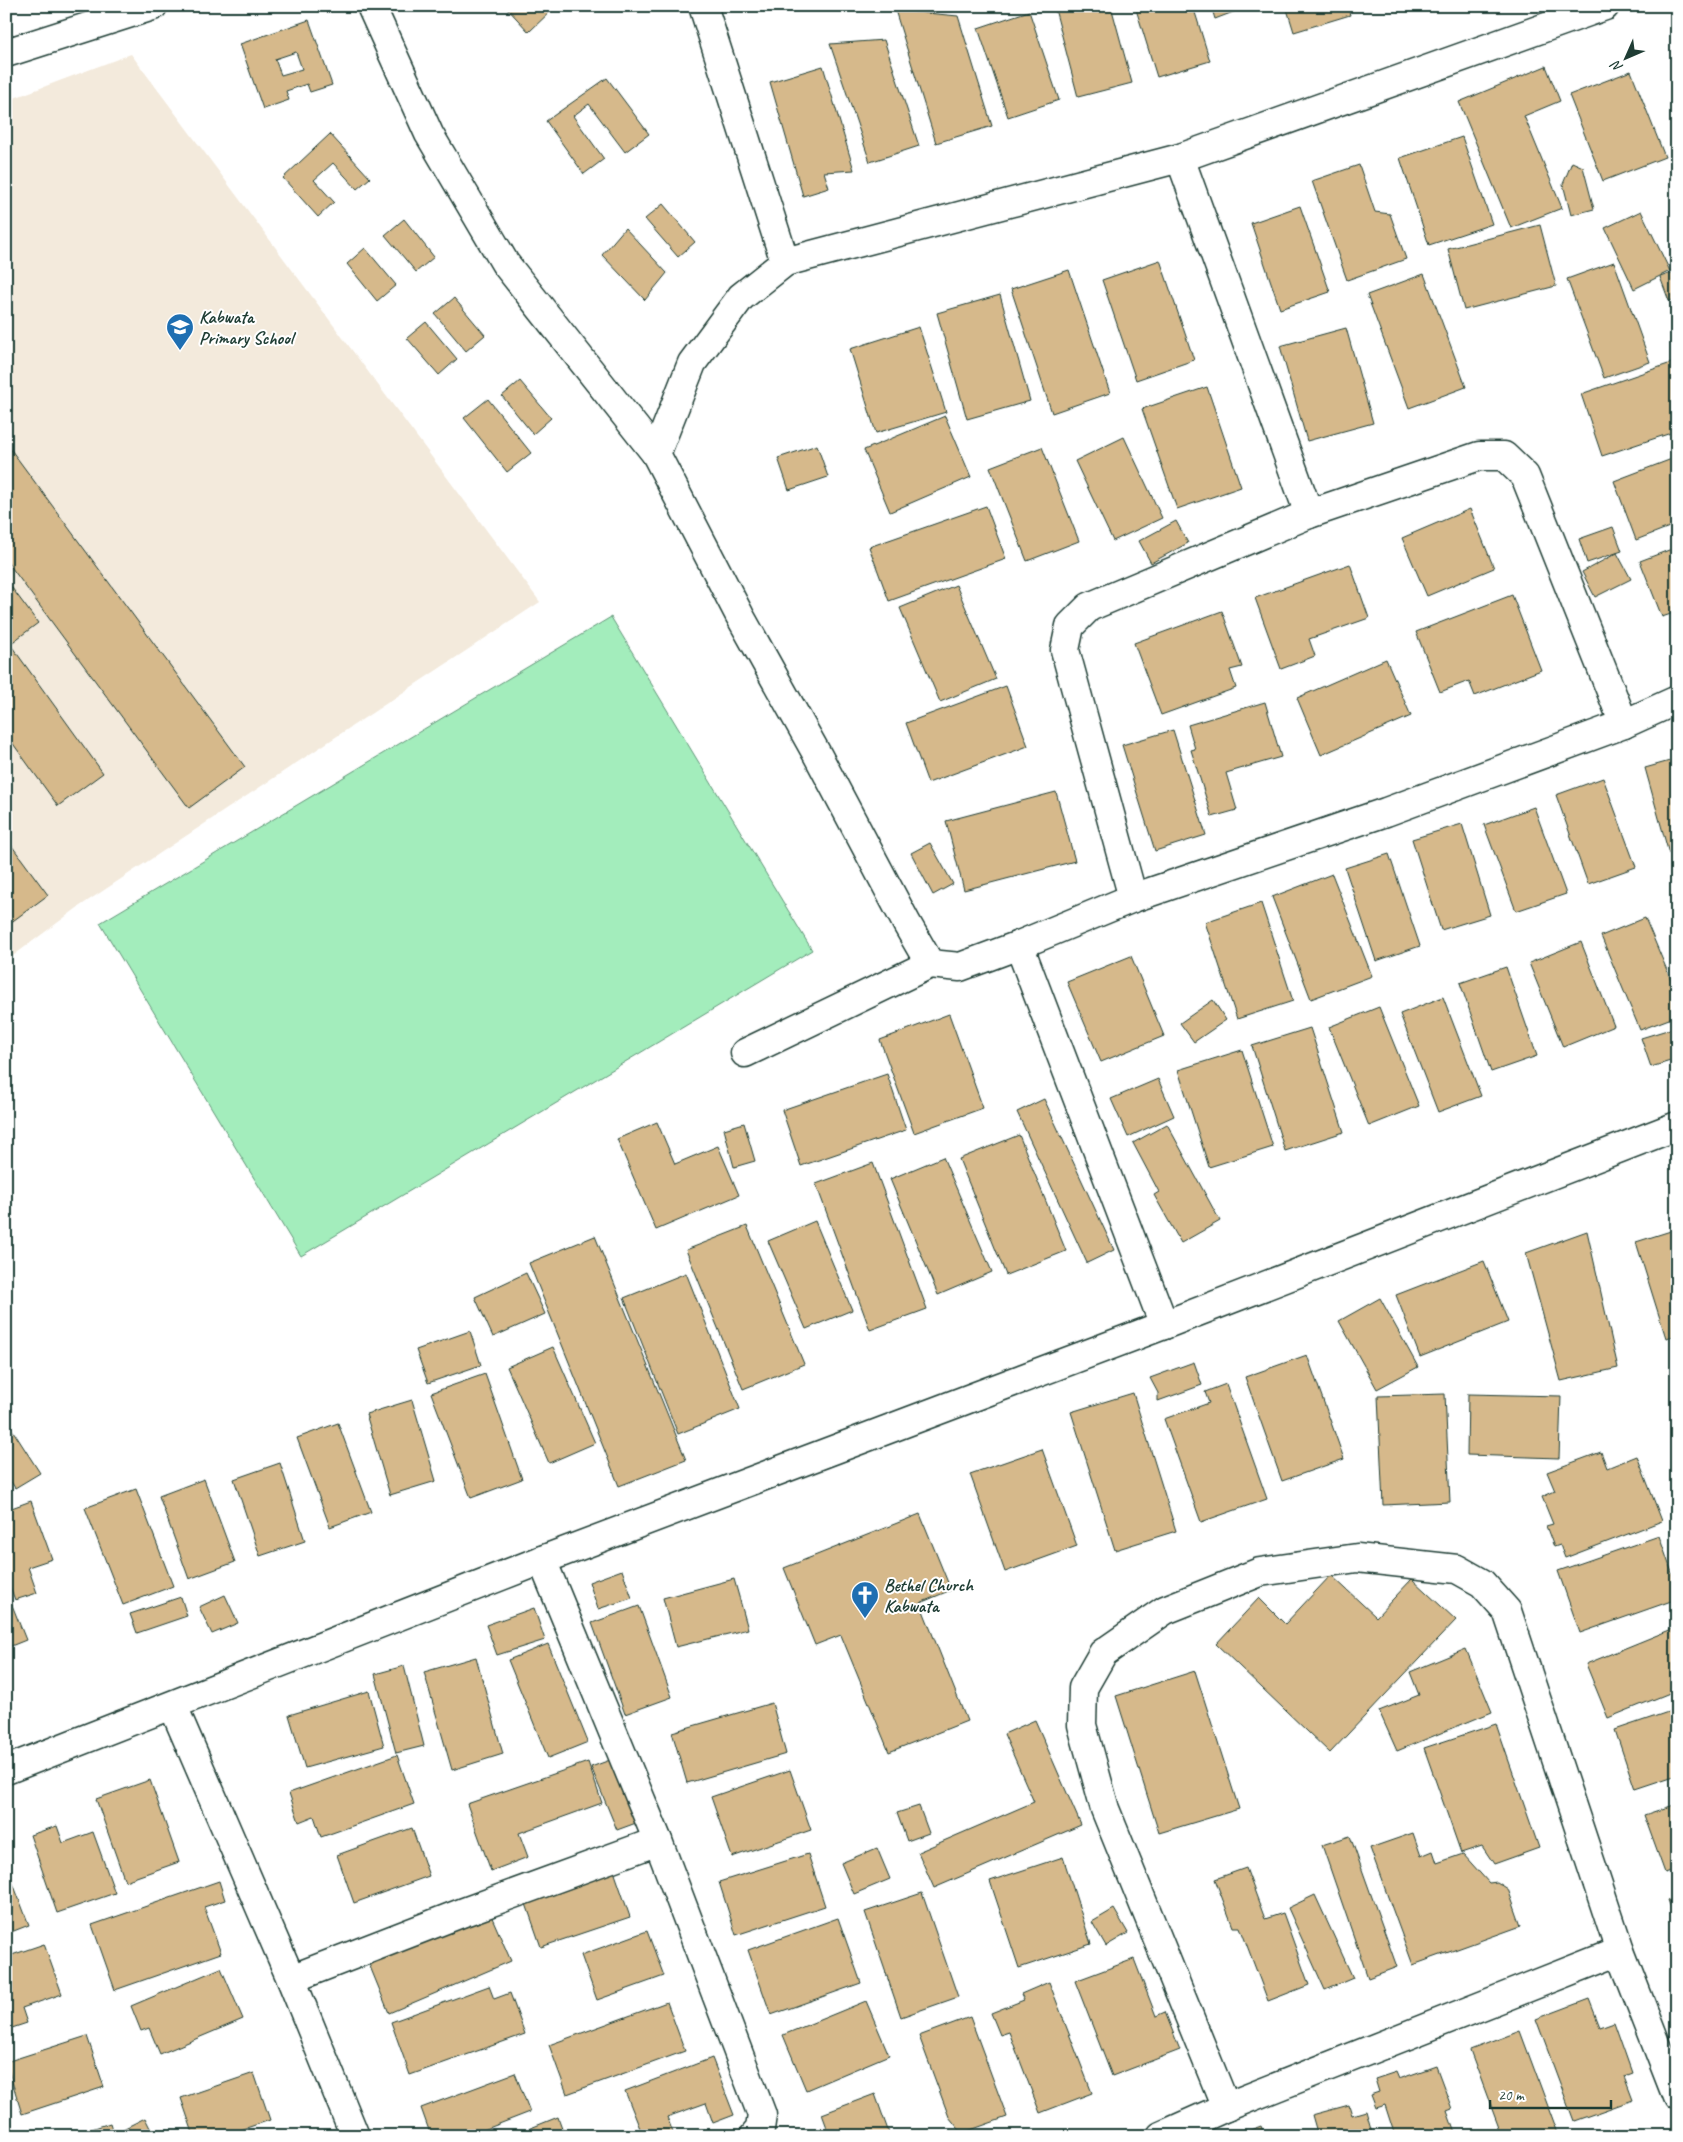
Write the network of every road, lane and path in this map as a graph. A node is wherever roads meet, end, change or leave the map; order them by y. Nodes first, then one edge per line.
1 (153, 6) edge
2 (371, 6) edge
3 (703, 6) edge
4 (1605, 6) edge
5 (6, 53) edge
6 (1180, 158) junction
7 (785, 262) junction
8 (656, 454) junction
9 (1309, 514) junction
10 (1677, 700) edge
11 (1624, 724) junction
12 (1133, 898) junction
13 (1019, 945) junction
14 (930, 964) junction
15 (745, 1052) dead end
16 (1677, 1126) edge
17 (1164, 1325) junction
18 (542, 1560) junction
19 (173, 1706) junction
20 (6, 1770) edge
21 (658, 1842) junction
22 (1620, 1951) junction
23 (291, 1979) junction
24 (1677, 2097) edge
25 (1226, 2106) junction
26 (356, 2136) edge
27 (754, 2136) edge
28 (1161, 2136) edge

1 - 5 street
2 - 8 street
3 - 7 street
4 - 6 street
6 - 7 street
6 - 9 street
7 - 8 street
8 - 14 street
9 - 11 street
9 - 12 street
10 - 11 street
11 - 12 street
12 - 13 street
13 - 14 street
13 - 17 street
14 - 15 street
16 - 17 street
17 - 18 street
18 - 19 street
18 - 21 street
19 - 20 street
19 - 23 street
21 - 23 street
21 - 27 street
22 - 24 street
22 - 25 street
22 - 25 street
23 - 26 street
25 - 28 street

